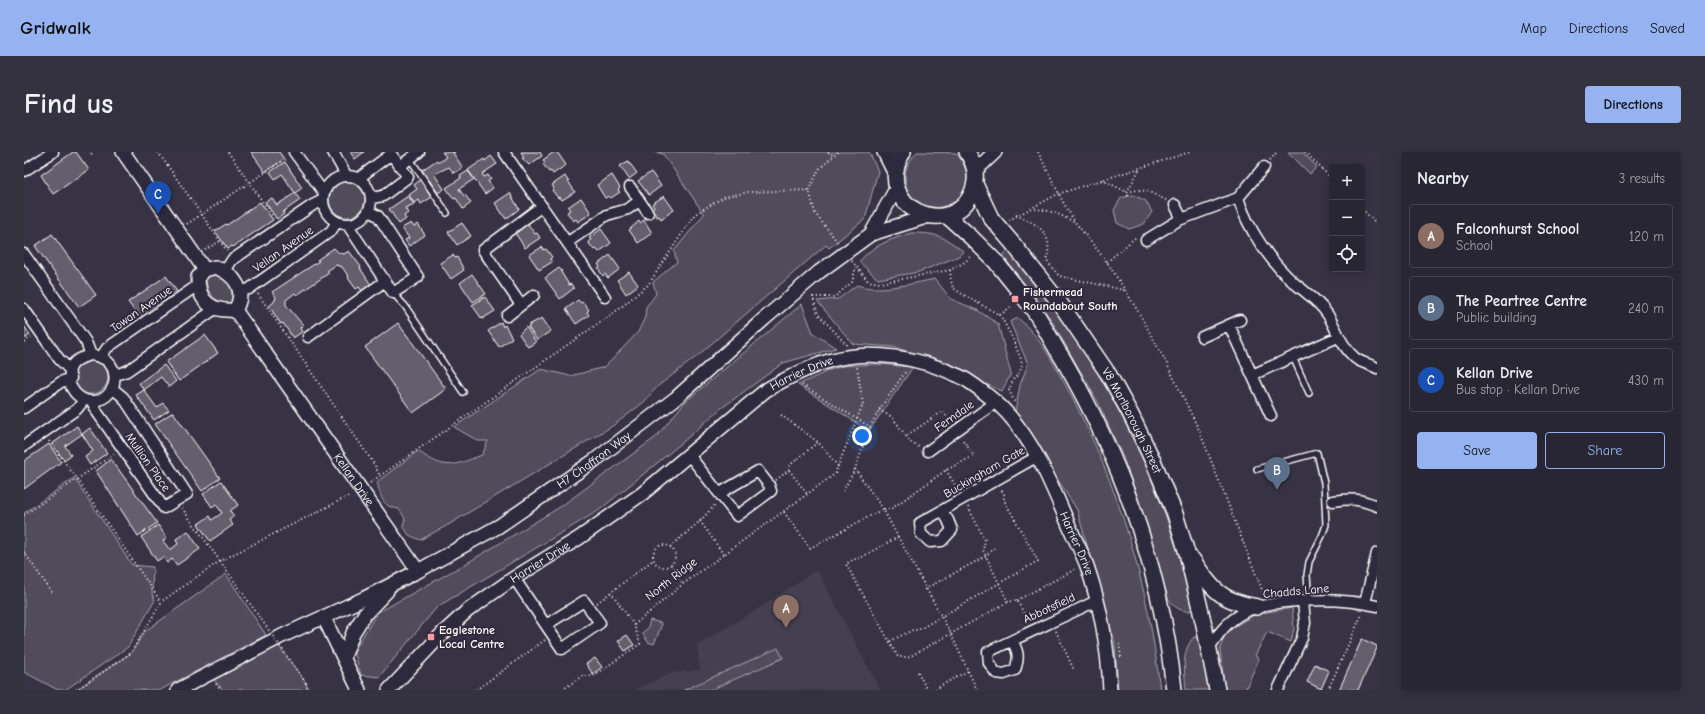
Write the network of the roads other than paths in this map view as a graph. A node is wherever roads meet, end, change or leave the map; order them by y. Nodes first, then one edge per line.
1 (53, 152) edge
2 (124, 152) edge
3 (333, 152) edge
4 (419, 152) edge
5 (504, 152) edge
6 (885, 152) edge
7 (903, 152) edge
8 (968, 152) edge
9 (995, 152) edge
10 (293, 154) edge
11 (410, 159) junction
12 (400, 166) junction
13 (1264, 167) dead end
14 (24, 171) edge
15 (895, 172) junction
16 (346, 175) junction
17 (975, 177) junction
18 (359, 178) junction
19 (630, 187) dead end
20 (897, 187) junction
21 (323, 197) junction
22 (372, 198) junction
23 (1238, 198) junction
24 (639, 201) junction
25 (1175, 205) road end
26 (542, 206) junction
27 (369, 211) junction
28 (447, 213) dead end
29 (648, 213) dead end
30 (946, 215) junction
31 (929, 216) junction
32 (1182, 219) junction
33 (342, 223) junction
34 (871, 234) junction
35 (1146, 240) dead end
36 (568, 242) junction
37 (24, 254) edge
38 (205, 270) junction
39 (225, 271) junction
40 (385, 281) junction
41 (198, 285) junction
42 (239, 292) junction
43 (393, 293) junction
44 (534, 295) dead end
45 (605, 297) dead end
46 (521, 305) junction
47 (24, 309) edge
48 (215, 309) junction
49 (234, 310) junction
50 (507, 316) dead end
51 (1240, 320) dead end
52 (1229, 325) junction
53 (308, 337) dead end
54 (1202, 337) dead end
55 (1338, 337) junction
56 (91, 355) junction
57 (102, 357) junction
58 (1293, 358) junction
59 (1377, 368) edge
60 (70, 374) junction
61 (115, 375) junction
62 (1252, 375) junction
63 (112, 388) junction
64 (463, 392) dead end
65 (1309, 393) dead end
66 (88, 401) junction
67 (996, 402) junction
68 (24, 408) edge
69 (1270, 416) dead end
70 (24, 446) edge
71 (928, 450) road end
72 (689, 455) junction
73 (1038, 456) junction
74 (1257, 469) dead end
75 (721, 495) junction
76 (1334, 500) dead end
77 (1377, 506) edge
78 (942, 510) dead end
79 (1188, 553) junction
80 (1377, 553) edge
81 (418, 571) junction
82 (514, 578) junction
83 (393, 584) junction
84 (1098, 600) junction
85 (1306, 601) junction
86 (1364, 603) junction
87 (1262, 606) junction
88 (1377, 606) edge
89 (324, 618) junction
90 (546, 625) junction
91 (1012, 640) dead end
92 (1209, 648) junction
93 (344, 657) junction
94 (178, 690) edge
95 (358, 690) edge
96 (389, 690) edge
97 (1110, 690) edge
98 (1174, 690) edge
99 (1217, 690) edge
100 (1278, 690) edge

1 - 14 street
2 - 38 street
3 - 16 street
4 - 11 street
5 - 26 street
6 - 15 main road
7 - 15 main road
8 - 17 main road, V8 Marlborough Street
9 - 17 street
10 - 21 street
11 - 12 street
11 - 28 lane
12 - 18 street
12 - 22 street
13 - 23 street
15 - 20 main road
16 - 18 street
16 - 21 street
17 - 30 main road
17 - 79 main road, V8 Marlborough Street, bridge
18 - 22 street
19 - 24 street
20 - 31 main road
20 - 34 street, H7 Chaffron Way
21 - 33 street
21 - 39 street, Vellan Avenue
22 - 27 street
23 - 32 street
23 - 55 street
24 - 29 street
24 - 36 street
25 - 32 street
26 - 36 street
26 - 46 street
27 - 33 street
27 - 43 street
30 - 31 main road
30 - 98 main road, bridge
31 - 34 street, H7 Chaffron Way
32 - 35 street
33 - 40 street
33 - 42 street, Vellan Avenue
34 - 81 street, H7 Chaffron Way, bridge
36 - 45 street
37 - 56 street
38 - 39 street
38 - 41 street
39 - 42 street
40 - 43 street
40 - 53 street
41 - 48 street
41 - 57 street, Towan Avenue
42 - 49 street
43 - 64 lane
44 - 46 street
46 - 50 street
47 - 60 street
48 - 49 street
48 - 61 street
49 - 81 street, Kellan Drive
51 - 52 street
52 - 54 street
52 - 62 street
55 - 58 street
55 - 59 street
56 - 57 street
56 - 60 street
57 - 61 street
58 - 62 street
58 - 65 lane
60 - 66 street
60 - 68 street
61 - 63 street
62 - 69 street
63 - 66 street
63 - 66 street, Mullion Place
66 - 70 street
67 - 71 street, Ferndale
67 - 72 street, Harrier Drive
67 - 73 street, Harrier Drive
72 - 75 street
72 - 82 street, Harrier Drive
73 - 78 street, Buckingham Gate
73 - 84 street, Harrier Drive
74 - 85 lane
75 - 75 street
76 - 77 street
79 - 87 main road
79 - 92 main road, V8 Marlborough Street
80 - 86 street
81 - 83 street, H7 Chaffron Way
82 - 90 street
82 - 96 street, Harrier Drive
83 - 89 street, H7 Chaffron Way
83 - 93 street
84 - 91 street, Abbotsfield
84 - 97 street, Harrier Drive
85 - 86 street, Chadds Lane
85 - 87 street, Chadds Lane
85 - 100 street
86 - 88 street, Chadds Lane
87 - 92 street, Chadds Lane
89 - 93 street
89 - 94 street, H7 Chaffron Way
90 - 90 street
92 - 99 main road, V8 Marlborough Street
93 - 95 street

